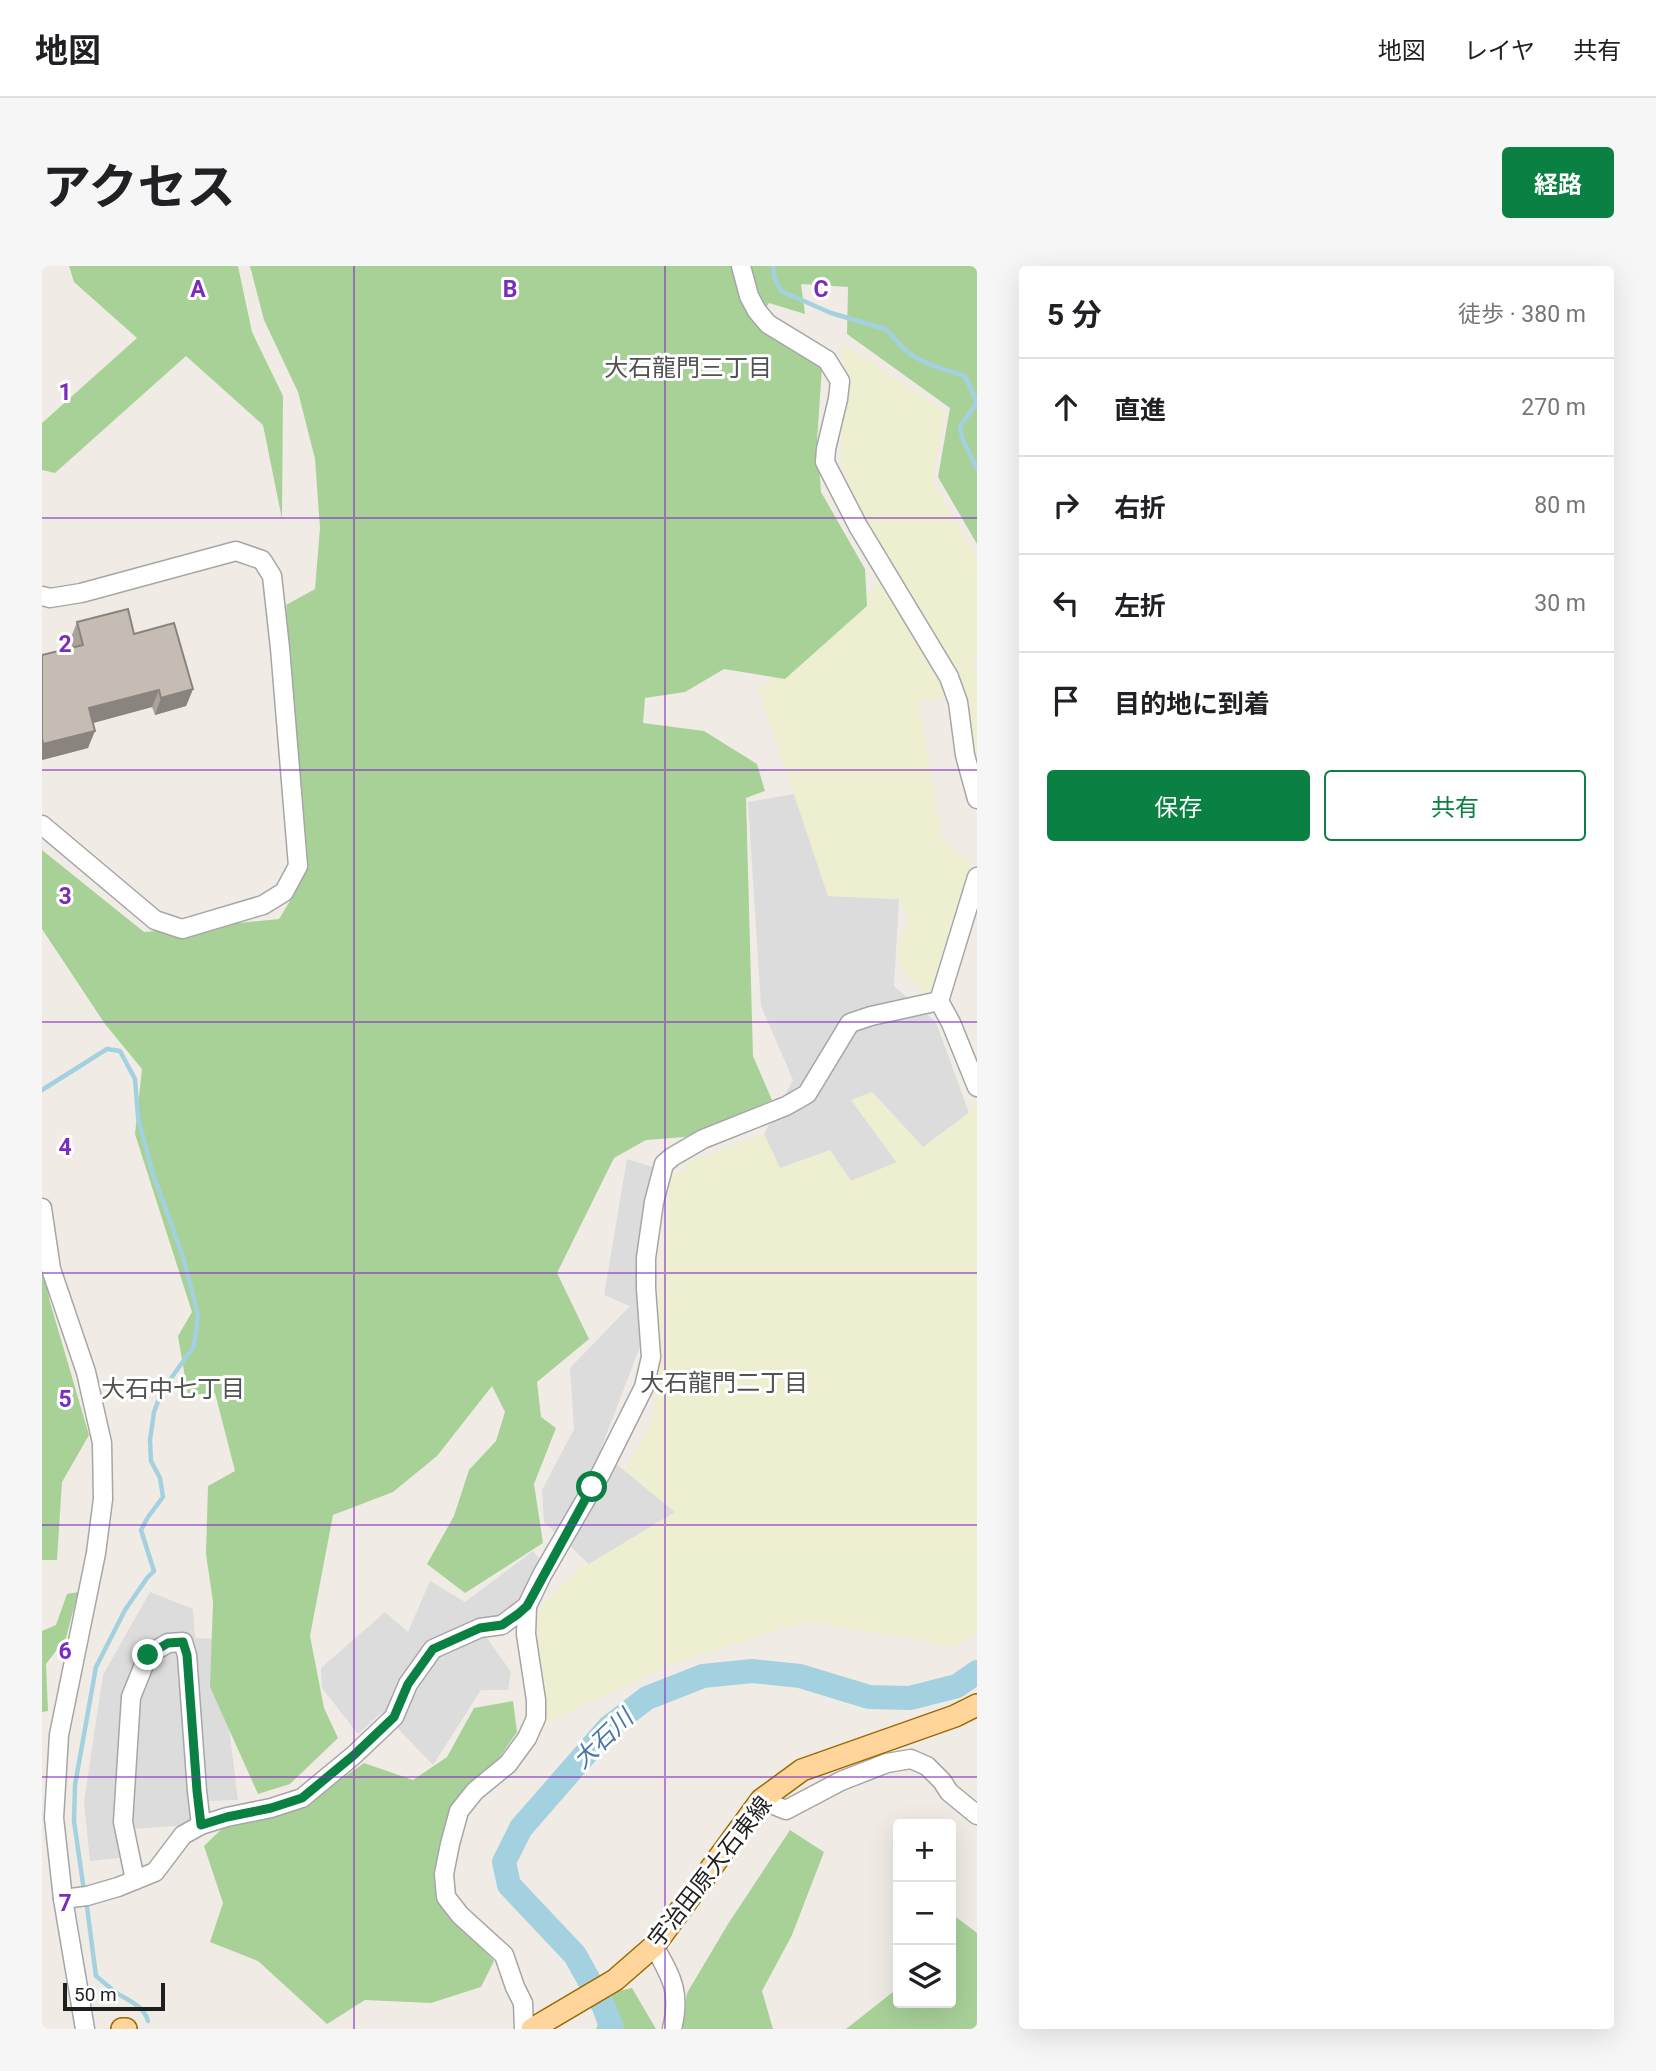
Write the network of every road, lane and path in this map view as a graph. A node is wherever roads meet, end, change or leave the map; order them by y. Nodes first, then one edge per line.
1 (741, 266) edge
2 (42, 596) edge
3 (977, 799) edge
4 (42, 825) edge
5 (977, 877) edge
6 (939, 1001) junction
7 (977, 1087) edge
8 (42, 1208) edge
9 (527, 1606) junction
10 (977, 1705) edge
11 (50, 1733) edge
12 (955, 1797) junction
13 (761, 1800) junction
14 (977, 1801) edge
15 (977, 1815) edge
16 (201, 1825) junction
17 (135, 1880) junction
18 (63, 1899) junction
19 (654, 1946) junction
20 (85, 2029) edge
21 (524, 2029) edge
22 (532, 2029) edge
23 (672, 2029) edge

1 - 3 street
2 - 4 street
5 - 6 street
6 - 7 street
6 - 9 street
8 - 11 street
9 - 16 street
9 - 21 street
10 - 13 main road, 宇治田原大石東線
11 - 18 street
12 - 13 street
12 - 14 street
12 - 15 street
13 - 19 main road, 宇治田原大石東線
16 - 17 street
16 - 17 street
17 - 18 street
18 - 20 street
19 - 22 main road, 宇治田原大石東線
19 - 23 street

